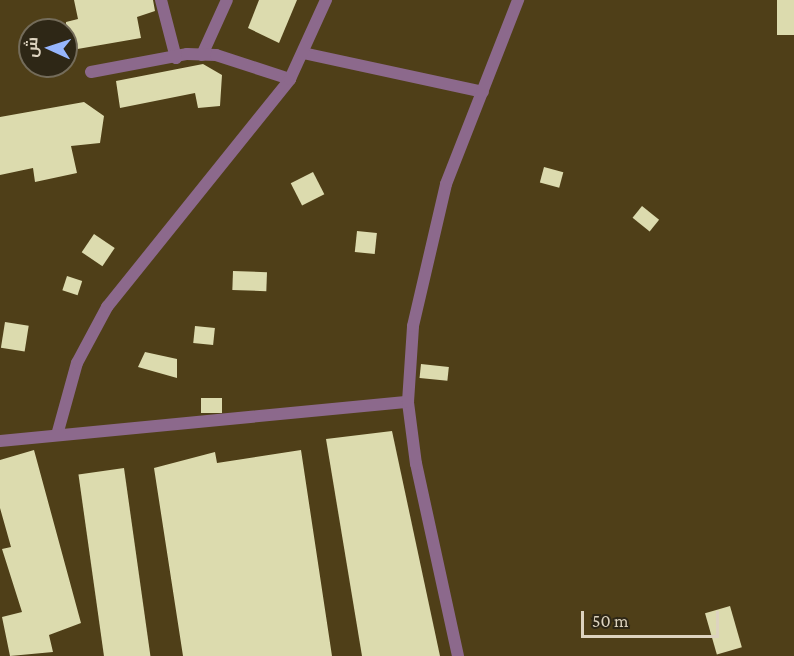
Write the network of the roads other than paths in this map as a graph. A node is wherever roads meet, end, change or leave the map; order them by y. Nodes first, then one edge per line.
1 (161, 0) edge
2 (227, 0) edge
3 (326, 0) edge
4 (518, 0) edge
5 (303, 53) junction
6 (202, 55) junction
7 (176, 58) junction
8 (91, 72) dead end
9 (290, 79) junction
10 (483, 92) junction
11 (408, 402) junction
12 (57, 435) junction
13 (0, 441) edge
14 (458, 656) edge

1 - 7 street
2 - 6 street
3 - 5 street
4 - 10 street
5 - 9 street
5 - 10 street
6 - 7 street
6 - 9 street
7 - 8 street
9 - 12 street
10 - 11 street
11 - 12 street
11 - 14 street
12 - 13 street

